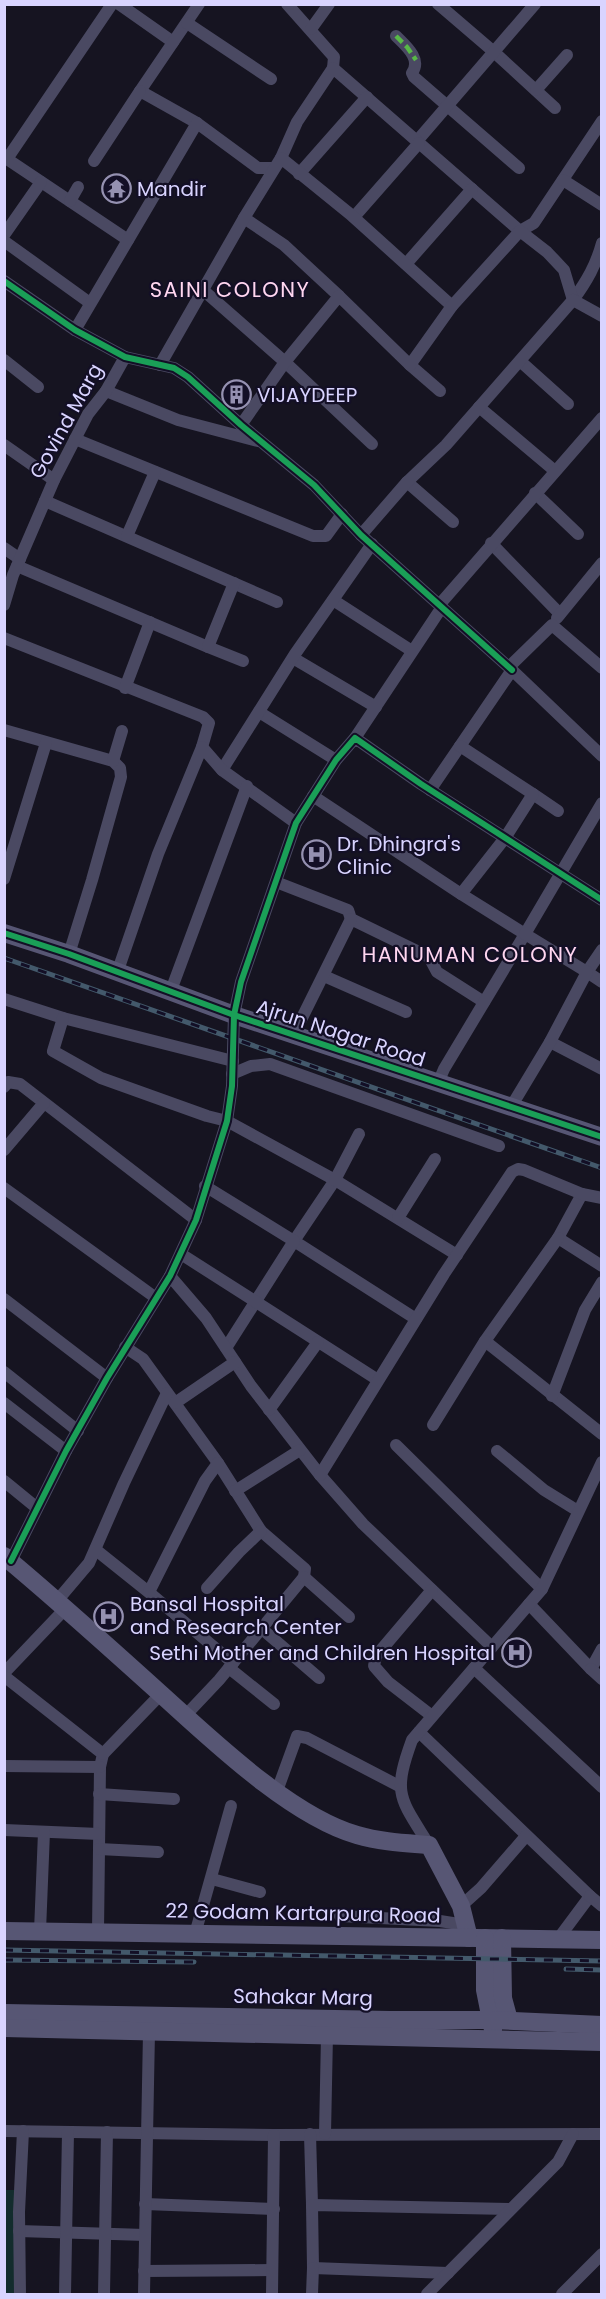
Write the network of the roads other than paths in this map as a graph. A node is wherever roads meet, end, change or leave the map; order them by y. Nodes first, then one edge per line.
1 (112, 4) edge
2 (119, 4) edge
3 (199, 4) edge
4 (287, 4) edge
5 (329, 4) edge
6 (438, 4) edge
7 (535, 4) edge
8 (186, 23) junction
9 (311, 29) junction
10 (396, 36) dead end
11 (173, 42) junction
12 (494, 52) junction
13 (567, 55) dead end
14 (333, 68) junction
15 (271, 79) dead end
16 (536, 90) junction
17 (140, 91) junction
18 (367, 97) junction
19 (447, 106) junction
20 (555, 108) dead end
21 (602, 121) edge
22 (197, 123) junction
23 (418, 142) junction
24 (6, 159) edge
25 (94, 161) dead end
26 (278, 163) junction
27 (519, 168) dead end
28 (299, 174) junction
29 (563, 180) junction
30 (41, 182) junction
31 (78, 187) dead end
32 (472, 189) junction
33 (70, 201) junction
34 (602, 205) edge
35 (354, 217) junction
36 (244, 218) junction
37 (520, 231) junction
38 (4, 235) edge
39 (128, 240) junction
40 (4, 241) edge
41 (602, 243) edge
42 (406, 264) junction
43 (4, 281) edge
44 (203, 290) junction
45 (339, 296) junction
46 (573, 300) junction
47 (90, 303) junction
48 (452, 306) junction
49 (602, 316) edge
50 (75, 330) junction
51 (125, 357) junction
52 (4, 360) edge
53 (520, 361) junction
54 (285, 362) junction
55 (160, 364) junction
56 (410, 365) junction
57 (39, 387) dead end
58 (105, 391) junction
59 (440, 391) dead end
60 (568, 404) dead end
61 (479, 406) junction
62 (602, 418) edge
63 (241, 425) junction
64 (75, 439) junction
65 (262, 442) junction
66 (372, 444) dead end
67 (4, 445) edge
68 (555, 471) junction
69 (155, 472) junction
70 (54, 480) junction
71 (407, 482) junction
72 (535, 493) junction
73 (45, 501) junction
74 (342, 514) junction
75 (453, 522) dead end
76 (578, 534) dead end
77 (361, 535) junction
78 (127, 536) junction
79 (492, 543) junction
80 (372, 544) junction
81 (4, 548) edge
82 (19, 562) junction
83 (602, 563) edge
84 (234, 583) junction
85 (333, 600) junction
86 (277, 602) dead end
87 (4, 605) edge
88 (441, 605) junction
89 (560, 614) junction
90 (150, 622) junction
91 (552, 625) junction
92 (4, 638) edge
93 (208, 646) junction
94 (412, 651) junction
95 (293, 658) junction
96 (243, 661) dead end
97 (510, 669) junction
98 (601, 669) edge
99 (125, 688) junction
100 (376, 707) junction
101 (259, 712) junction
102 (4, 730) edge
103 (122, 731) dead end
104 (355, 738) junction
105 (46, 743) junction
106 (460, 746) junction
107 (202, 747) junction
108 (602, 756) edge
109 (336, 760) junction
110 (113, 761) junction
111 (222, 770) junction
112 (247, 786) junction
113 (430, 790) junction
114 (533, 794) junction
115 (313, 796) junction
116 (602, 803) edge
117 (558, 811) dead end
118 (296, 823) junction
119 (505, 838) junction
120 (560, 873) junction
121 (4, 879) edge
122 (276, 882) junction
123 (461, 894) junction
124 (602, 900) edge
125 (351, 919) junction
126 (4, 933) edge
127 (525, 934) junction
128 (602, 950) edge
129 (69, 954) junction
130 (587, 972) junction
131 (117, 973) junction
132 (324, 976) junction
133 (602, 982) edge
134 (170, 993) junction
135 (4, 999) edge
136 (484, 1002) junction
137 (406, 1011) dead end
138 (234, 1015) junction
139 (63, 1018) junction
140 (294, 1034) junction
141 (550, 1042) junction
142 (233, 1068) junction
143 (602, 1069) edge
144 (438, 1083) junction
145 (4, 1087) edge
146 (44, 1103) junction
147 (511, 1107) junction
148 (227, 1120) junction
149 (359, 1134) dead end
150 (602, 1137) edge
151 (499, 1146) dead end
152 (4, 1150) edge
153 (435, 1159) dead end
154 (335, 1180) junction
155 (205, 1186) junction
156 (4, 1188) edge
157 (582, 1194) junction
158 (602, 1198) edge
159 (398, 1218) junction
160 (196, 1220) junction
161 (558, 1238) junction
162 (294, 1241) junction
163 (181, 1254) junction
164 (457, 1254) junction
165 (602, 1266) edge
166 (170, 1276) junction
167 (602, 1282) edge
168 (156, 1298) junction
169 (4, 1299) edge
170 (255, 1302) junction
171 (416, 1319) junction
172 (485, 1341) junction
173 (318, 1342) junction
174 (125, 1347) junction
175 (226, 1348) junction
176 (235, 1362) junction
177 (4, 1372) edge
178 (107, 1378) junction
179 (378, 1380) junction
180 (552, 1396) junction
181 (171, 1398) junction
182 (4, 1403) edge
183 (269, 1410) junction
184 (434, 1425) dead end
185 (78, 1431) junction
186 (602, 1434) edge
187 (396, 1444) dead end
188 (300, 1450) junction
189 (66, 1451) junction
190 (497, 1451) dead end
191 (602, 1462) edge
192 (218, 1463) junction
193 (320, 1475) junction
194 (4, 1481) edge
195 (235, 1491) junction
196 (37, 1508) junction
197 (578, 1511) junction
198 (261, 1531) junction
199 (96, 1550) junction
200 (8, 1558) edge
201 (304, 1577) junction
202 (207, 1588) dead end
203 (542, 1589) junction
204 (432, 1590) junction
205 (149, 1592) junction
206 (529, 1604) junction
207 (61, 1605) junction
208 (349, 1617) dead end
209 (262, 1629) junction
210 (492, 1647) junction
211 (602, 1649) edge
212 (231, 1666) junction
213 (474, 1668) junction
214 (591, 1669) junction
215 (4, 1674) edge
216 (319, 1678) dead end
217 (602, 1679) edge
218 (161, 1694) junction
219 (274, 1704) dead end
220 (185, 1716) junction
221 (432, 1716) junction
222 (418, 1732) junction
223 (101, 1761) junction
224 (4, 1766) edge
225 (399, 1786) junction
226 (602, 1787) edge
227 (277, 1791) junction
228 (99, 1794) junction
229 (174, 1799) dead end
230 (231, 1806) dead end
231 (4, 1830) edge
232 (44, 1832) junction
233 (99, 1834) junction
234 (526, 1836) junction
235 (429, 1845) junction
236 (99, 1849) junction
237 (158, 1852) dead end
238 (212, 1879) junction
239 (260, 1892) dead end
240 (590, 1896) junction
241 (461, 1906) junction
242 (602, 1906) edge
243 (340, 1916) dead end
244 (4, 1930) edge
245 (40, 1931) junction
246 (98, 1932) junction
247 (195, 1934) junction
248 (480, 1935) junction
249 (558, 1940) junction
250 (602, 1940) edge
251 (4, 2013) edge
252 (500, 2020) junction
253 (602, 2025) edge
254 (4, 2028) edge
255 (150, 2032) junction
256 (327, 2035) junction
257 (495, 2038) junction
258 (602, 2042) edge
259 (4, 2131) edge
260 (23, 2131) junction
261 (68, 2132) junction
262 (107, 2132) junction
263 (147, 2133) junction
264 (310, 2134) junction
265 (325, 2134) junction
266 (573, 2134) junction
267 (602, 2134) edge
268 (274, 2135) junction
269 (145, 2204) junction
270 (312, 2205) junction
271 (273, 2209) junction
272 (509, 2210) junction
273 (19, 2230) junction
274 (66, 2232) junction
275 (105, 2234) junction
276 (145, 2235) junction
277 (602, 2254) edge
278 (313, 2268) junction
279 (272, 2270) junction
280 (144, 2271) junction
281 (448, 2273) junction
282 (20, 2295) edge
283 (65, 2295) edge
284 (104, 2295) edge
285 (144, 2295) edge
286 (272, 2295) edge
287 (312, 2295) edge
288 (427, 2295) edge
289 (562, 2295) edge

1 - 24 street
2 - 11 street
3 - 8 street
4 - 9 street
5 - 9 street
6 - 12 street
7 - 12 street
8 - 11 street
8 - 15 street
9 - 14 street
10 - 19 street
11 - 17 street
12 - 16 street
12 - 19 street
13 - 16 street
14 - 18 street
14 - 26 street
16 - 20 street
17 - 22 street
17 - 25 street
18 - 23 street
18 - 28 street
19 - 23 street
19 - 27 street
21 - 29 street
22 - 26 street
22 - 39 street
23 - 32 street
23 - 35 street
24 - 30 street
26 - 28 street
26 - 36 street
28 - 35 street
29 - 34 street
29 - 37 street
30 - 33 street
30 - 38 street
31 - 33 street
32 - 37 street
32 - 42 street
33 - 39 street
35 - 42 street
36 - 44 street
36 - 45 street
37 - 46 street
37 - 48 street
39 - 47 street
40 - 47 street
41 - 46 street
42 - 48 street
43 - 50 street, Govind Marg
44 - 54 street
44 - 55 street
45 - 54 street
45 - 56 street
46 - 49 street
46 - 53 street
47 - 50 street
48 - 56 street
50 - 51 street, Govind Marg
51 - 55 street
51 - 58 street, Govind Marg
52 - 57 street
53 - 60 street
53 - 61 street
54 - 63 street
54 - 66 street
55 - 63 street
56 - 59 street
58 - 64 street, Govind Marg
58 - 65 street
61 - 68 street
61 - 71 street
62 - 68 street
63 - 65 street
64 - 69 street
64 - 70 street, Govind Marg
65 - 74 street
67 - 70 street
68 - 72 street
69 - 74 street
69 - 78 street
70 - 73 street, Govind Marg
71 - 75 street
71 - 77 street
72 - 76 street
72 - 79 street
73 - 78 street
73 - 82 street, Govind Marg
74 - 77 street
77 - 80 street
78 - 84 street
79 - 88 street
79 - 89 street
80 - 85 street
80 - 88 street
81 - 82 street
82 - 87 street, Govind Marg
82 - 90 street
83 - 89 street
84 - 86 street
84 - 93 street
85 - 94 street
85 - 95 street
88 - 94 street
88 - 97 street
89 - 91 street
90 - 93 street
90 - 99 street
91 - 97 street
91 - 98 street
92 - 99 street
93 - 96 street
94 - 100 street
95 - 100 street
95 - 101 street
97 - 106 street
97 - 108 street
99 - 107 street
100 - 104 street
101 - 109 street
101 - 111 street
102 - 105 street
103 - 110 street
104 - 109 street
104 - 113 street
105 - 110 street
105 - 121 street
106 - 113 street
106 - 114 street
107 - 111 street
107 - 131 street
109 - 115 street
110 - 129 street
111 - 112 street
112 - 118 street
112 - 134 street
113 - 119 street
114 - 117 street
114 - 119 street
115 - 118 street
115 - 123 street
116 - 120 street
118 - 122 street
119 - 120 street
119 - 123 street
120 - 124 street
120 - 127 street
122 - 125 street
122 - 138 street
123 - 127 street
125 - 132 street
125 - 136 street
126 - 129 street, Ajrun Nagar Road
127 - 130 street
127 - 136 street
128 - 130 street
129 - 131 street, Ajrun Nagar Road
130 - 133 street
130 - 141 street
131 - 134 street, Ajrun Nagar Road
132 - 137 street
132 - 140 street
134 - 138 street, Ajrun Nagar Road
135 - 139 street
136 - 144 street
138 - 140 street, Ajrun Nagar Road
138 - 142 street
139 - 142 street
139 - 148 street
140 - 144 street, Ajrun Nagar Road
141 - 143 street
141 - 147 street
142 - 148 street
142 - 151 street
144 - 147 street, Ajrun Nagar Road
145 - 146 street
146 - 152 street
146 - 160 street
147 - 150 street, Ajrun Nagar Road
148 - 154 street
148 - 155 street
149 - 154 street
153 - 159 street
154 - 159 street
154 - 162 street
155 - 160 street
155 - 162 street
156 - 168 street
157 - 158 street
157 - 161 street
157 - 164 street
159 - 164 street
160 - 163 street
161 - 165 street
161 - 172 street
162 - 170 street
162 - 171 street
163 - 166 street
163 - 170 street
164 - 171 street
166 - 168 street
166 - 175 street
167 - 180 street
168 - 174 street
169 - 178 street
170 - 173 street
170 - 175 street
171 - 179 street
172 - 180 street
172 - 184 street
173 - 179 street
173 - 183 street
174 - 178 street
174 - 181 street
175 - 176 street
176 - 181 street
176 - 183 street
177 - 185 street
178 - 185 street
179 - 193 street
180 - 186 street
181 - 192 street
181 - 199 street
182 - 189 street
183 - 188 street
185 - 189 street
187 - 203 street
188 - 193 street
188 - 195 street
189 - 196 street
190 - 197 street
191 - 197 street
192 - 195 street
192 - 205 street
193 - 204 street
194 - 196 street
195 - 198 street
196 - 200 street
197 - 203 street
198 - 201 street
198 - 202 street
199 - 205 street
199 - 207 street
200 - 207 street
201 - 208 street
201 - 209 street
203 - 206 street
204 - 210 street
204 - 221 street
205 - 212 street
206 - 210 street
206 - 214 street
207 - 215 street
207 - 218 street
209 - 212 street
209 - 216 street
210 - 213 street
211 - 214 street
212 - 219 street
212 - 220 street
213 - 221 street
213 - 226 street
214 - 217 street
215 - 223 street
218 - 220 street
218 - 223 street
220 - 227 street
221 - 222 street
222 - 225 street
222 - 234 street
223 - 224 street
223 - 228 street
225 - 227 street
225 - 235 street
227 - 235 street
228 - 229 street
228 - 233 street
230 - 238 street
231 - 232 street
232 - 233 street
232 - 245 street
233 - 236 street
234 - 240 street
234 - 241 street
235 - 241 street
236 - 237 street
236 - 246 street
238 - 239 street
238 - 247 street
240 - 242 street
240 - 249 street
241 - 248 street
243 - 248 street
244 - 245 street, 22 Godam Kartarpura Road
245 - 246 street, 22 Godam Kartarpura Road
246 - 247 street, 22 Godam Kartarpura Road
247 - 248 street, 22 Godam Kartarpura Road
248 - 249 street, 22 Godam Kartarpura Road
248 - 252 street
249 - 250 street, 22 Godam Kartarpura Road
251 - 252 street, Sahakar Marg
252 - 253 street, Sahakar Marg
252 - 257 street
254 - 255 street, Sahakar Marg
255 - 256 street, Sahakar Marg
255 - 263 street
256 - 257 street, Sahakar Marg
256 - 265 street
257 - 258 street, Sahakar Marg
259 - 260 street
260 - 261 street
260 - 273 street
261 - 262 street
261 - 274 street
262 - 263 street
262 - 275 street
263 - 268 street
263 - 269 street
264 - 265 street
264 - 268 street
264 - 270 street
265 - 266 street
266 - 267 street
266 - 272 street
268 - 271 street
269 - 271 street
269 - 276 street
270 - 272 street
270 - 278 street
271 - 279 street
272 - 281 street
273 - 274 street
273 - 282 street
274 - 275 street
274 - 283 street
275 - 276 street
275 - 284 street
276 - 280 street
277 - 289 street
278 - 281 street
278 - 287 street
279 - 280 street
279 - 286 street
280 - 285 street
281 - 288 street

